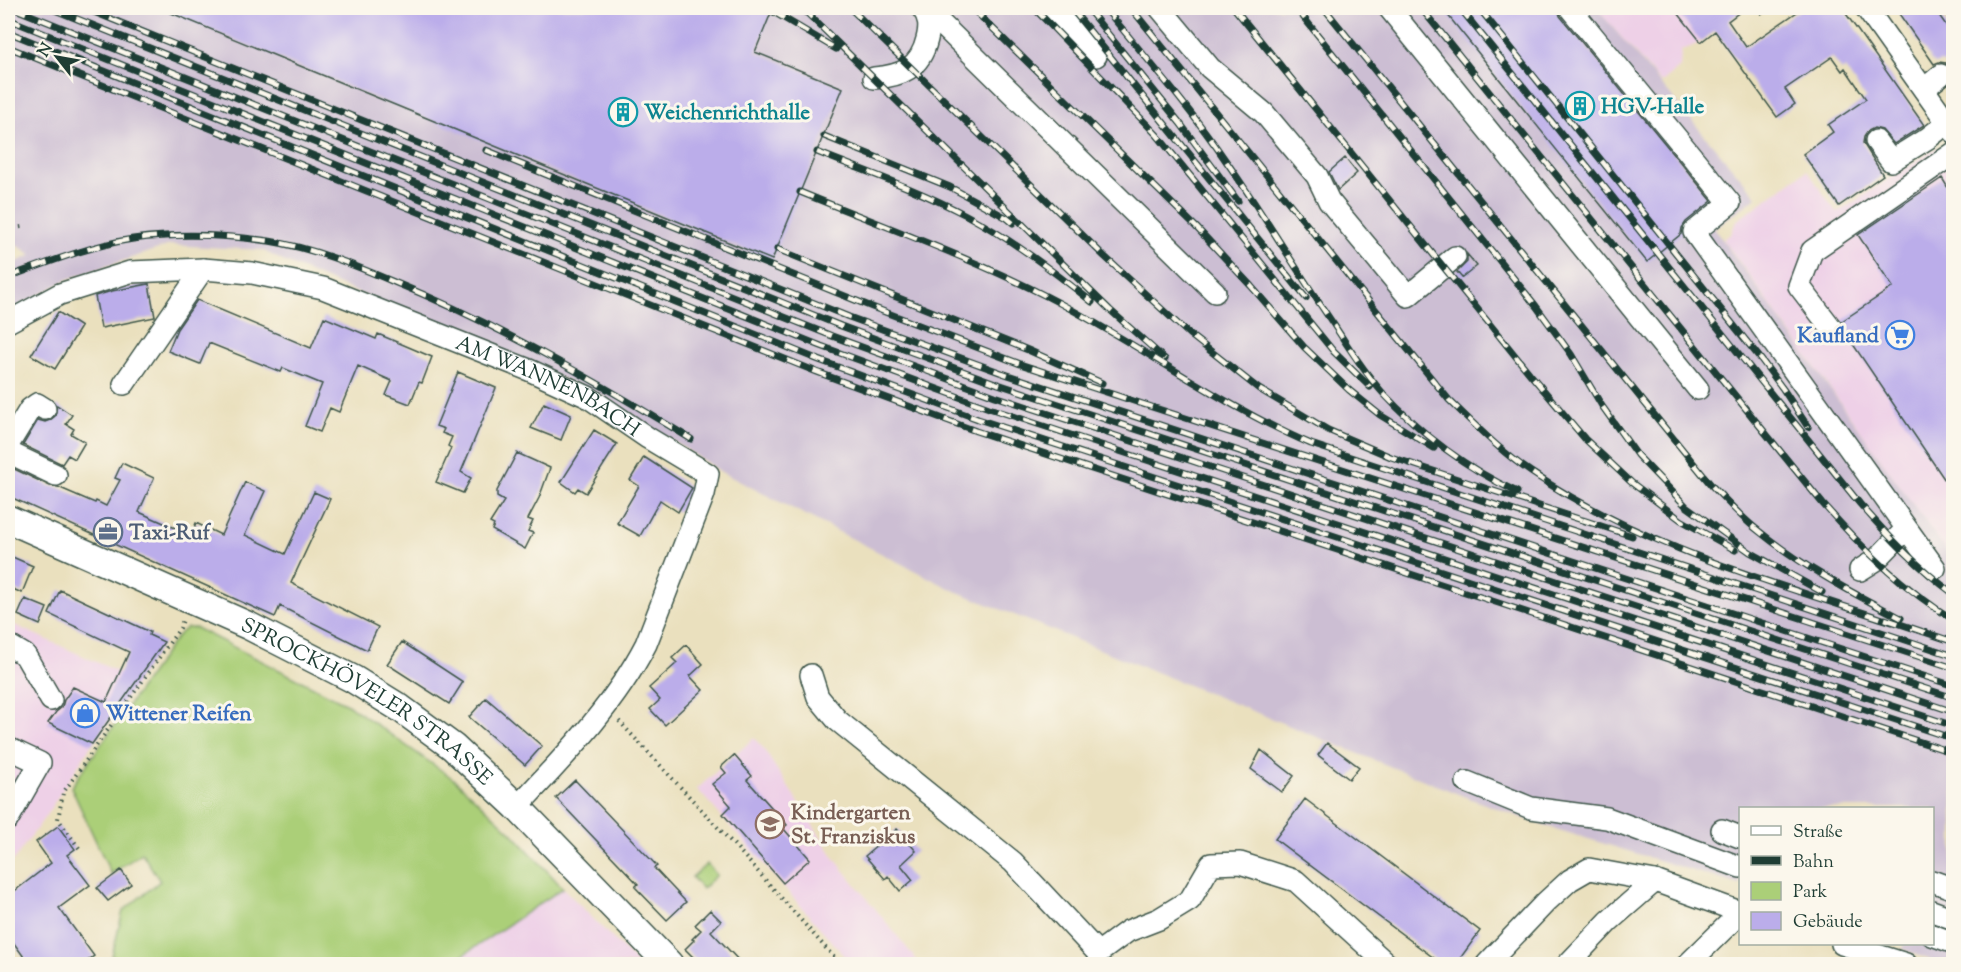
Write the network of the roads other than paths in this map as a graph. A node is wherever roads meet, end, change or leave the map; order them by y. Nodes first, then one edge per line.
1 (924, 8) edge
2 (1053, 8) edge
3 (1160, 8) edge
4 (1389, 8) edge
5 (1570, 8) edge
6 (1866, 8) edge
7 (1096, 56) dead end
8 (1941, 75) dead end
9 (874, 78) dead end
10 (1924, 89) junction
11 (1950, 127) edge
12 (1876, 141) dead end
13 (1953, 153) edge
14 (1455, 257) dead end
15 (203, 269) junction
16 (1215, 292) dead end
17 (8, 322) edge
18 (1832, 329) dead end
19 (124, 384) dead end
20 (1698, 389) dead end
21 (45, 409) dead end
22 (8, 445) edge
23 (8, 452) edge
24 (56, 475) dead end
25 (8, 519) edge
26 (1906, 529) junction
27 (1935, 568) dead end
28 (1860, 570) dead end
29 (8, 645) edge
30 (811, 675) dead end
31 (51, 700) dead end
32 (8, 748) edge
33 (1467, 782) dead end
34 (517, 807) junction
35 (8, 819) edge
36 (1739, 867) edge
37 (1655, 881) junction
38 (1934, 882) edge
39 (1953, 889) edge
40 (1739, 912) edge
41 (1934, 912) edge
42 (1739, 913) edge
43 (1953, 919) edge
44 (1934, 936) edge
45 (1953, 943) edge
46 (1845, 945) edge
47 (669, 964) edge
48 (1387, 964) edge
49 (1487, 964) edge
50 (1568, 964) edge
51 (1689, 964) edge
52 (1906, 964) edge

1 - 9 street
1 - 16 street
2 - 7 street
3 - 14 street
4 - 20 street
5 - 26 street
6 - 10 street
8 - 10 street
10 - 11 street
11 - 12 street
13 - 18 street
15 - 17 street, AM WANNENBACH
15 - 19 street
15 - 34 street, AM WANNENBACH
21 - 22 street
23 - 24 street
25 - 34 main road, SPROCKHÖVELER STRASSE
26 - 27 street
26 - 28 street
29 - 31 street
30 - 48 street
32 - 35 street
33 - 36 street
34 - 47 main road, SPROCKHÖVELER STRASSE
37 - 40 street
37 - 49 street
37 - 50 street
38 - 39 street
41 - 43 street
42 - 51 street
44 - 45 street
46 - 52 street

